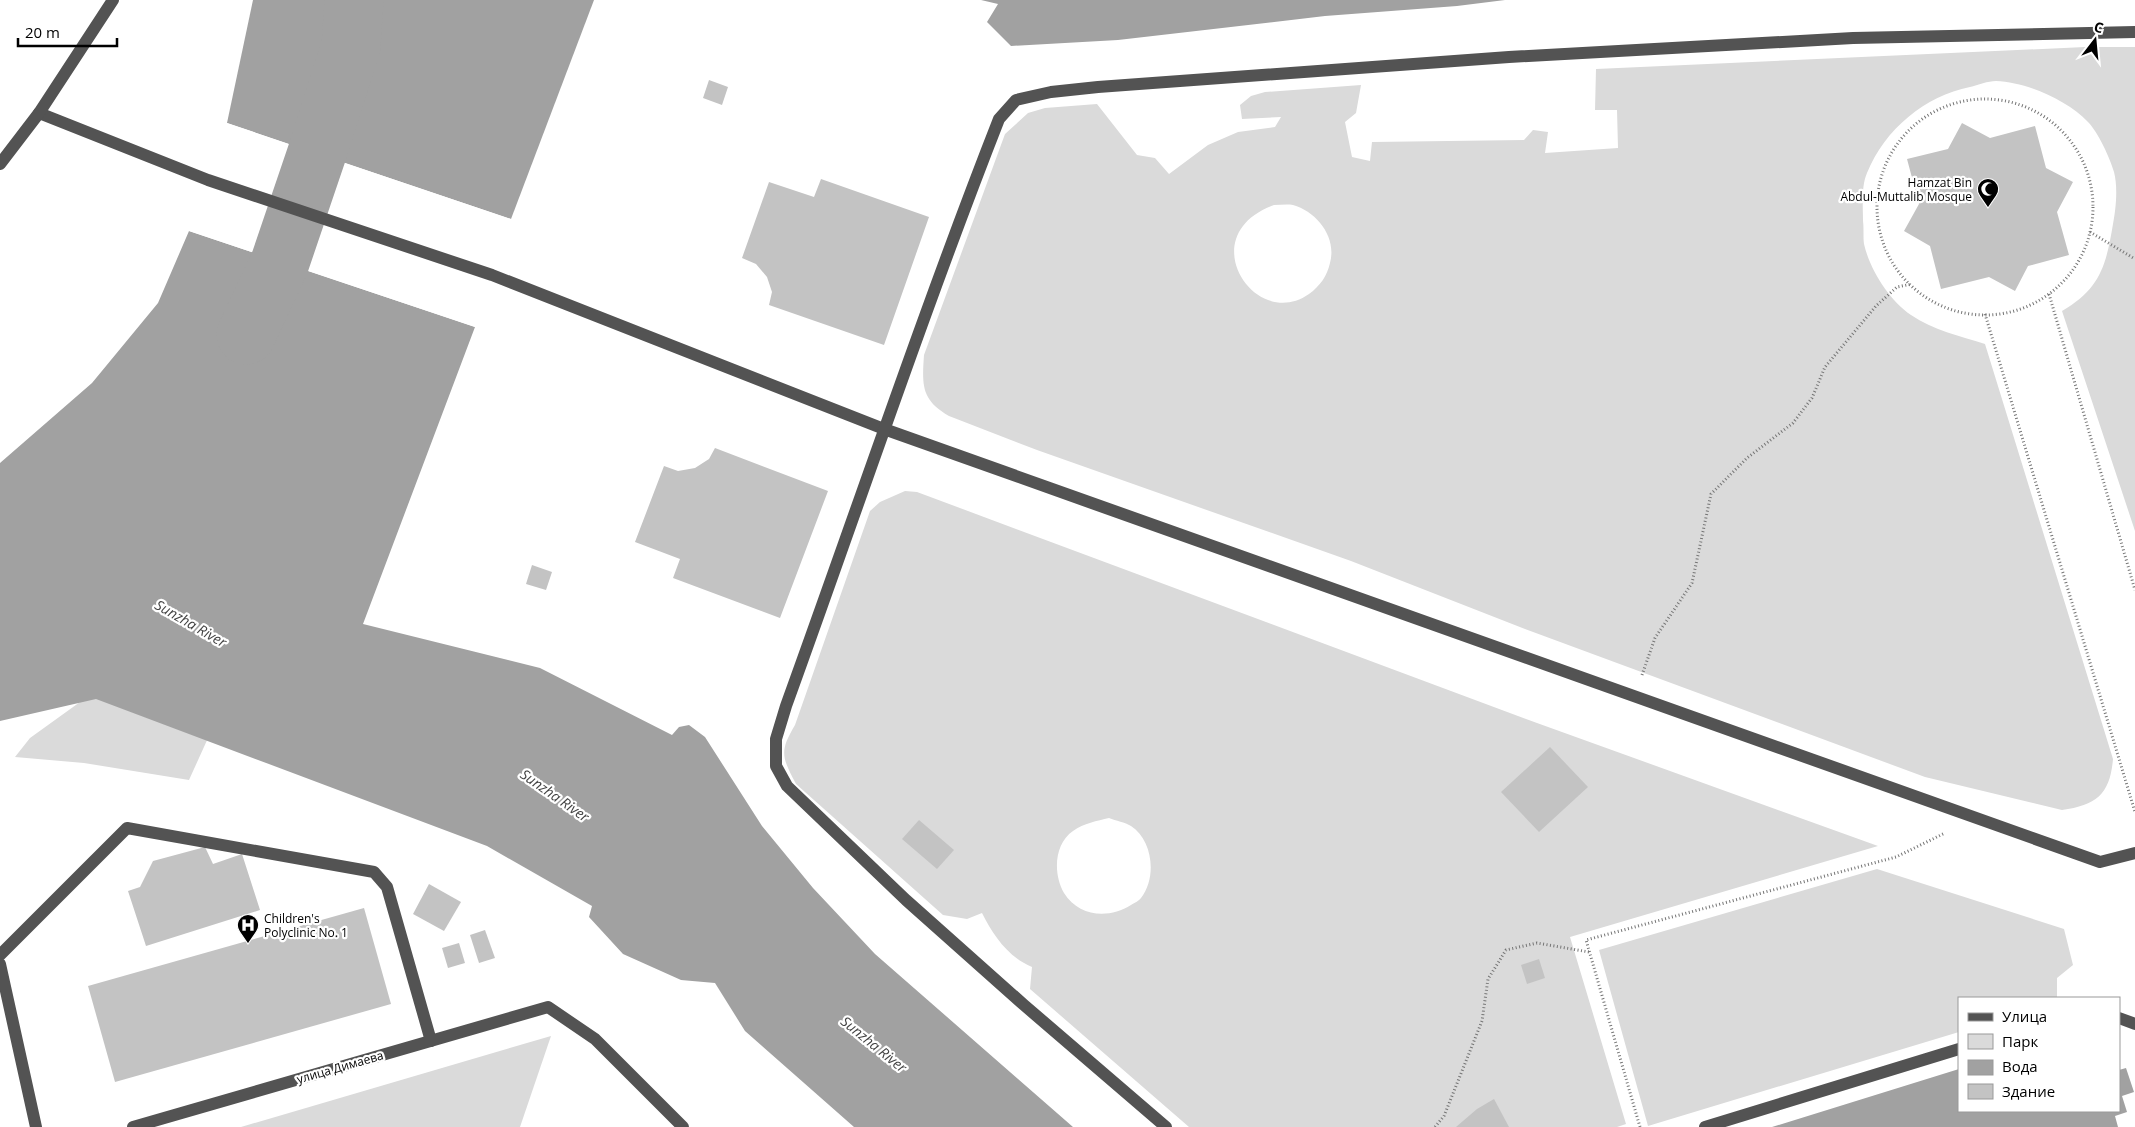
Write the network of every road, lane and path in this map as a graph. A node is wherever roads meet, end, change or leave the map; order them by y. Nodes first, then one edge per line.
1 (114, 0) edge
2 (2135, 32) edge
3 (39, 113) junction
4 (0, 164) edge
5 (2090, 232) junction
6 (2135, 259) edge
7 (1912, 284) junction
8 (2049, 294) junction
9 (1985, 314) junction
10 (884, 429) junction
11 (2135, 590) edge
12 (1640, 698) junction
13 (2135, 812) edge
14 (1975, 818) junction
15 (2135, 853) edge
16 (1590, 952) junction
17 (0, 955) edge
18 (0, 964) edge
19 (2120, 1018) edge
20 (2135, 1024) edge
21 (432, 1041) junction
22 (1958, 1049) edge
23 (36, 1127) edge
24 (132, 1127) edge
25 (683, 1127) edge
26 (1166, 1127) edge
27 (1435, 1127) edge
28 (1640, 1127) edge
29 (1705, 1127) edge

1 - 3 street
2 - 10 street
3 - 4 street
3 - 10 street
5 - 6 path
5 - 7 path
5 - 8 path
7 - 9 path
7 - 12 path
8 - 9 path
8 - 11 path
9 - 13 path
10 - 12 street
10 - 26 street
12 - 14 street
14 - 15 street
14 - 16 path
16 - 27 path
16 - 28 path
17 - 21 street
18 - 23 street
19 - 20 street
21 - 24 street, улица Димаева
21 - 25 street, улица Димаева
22 - 29 street

